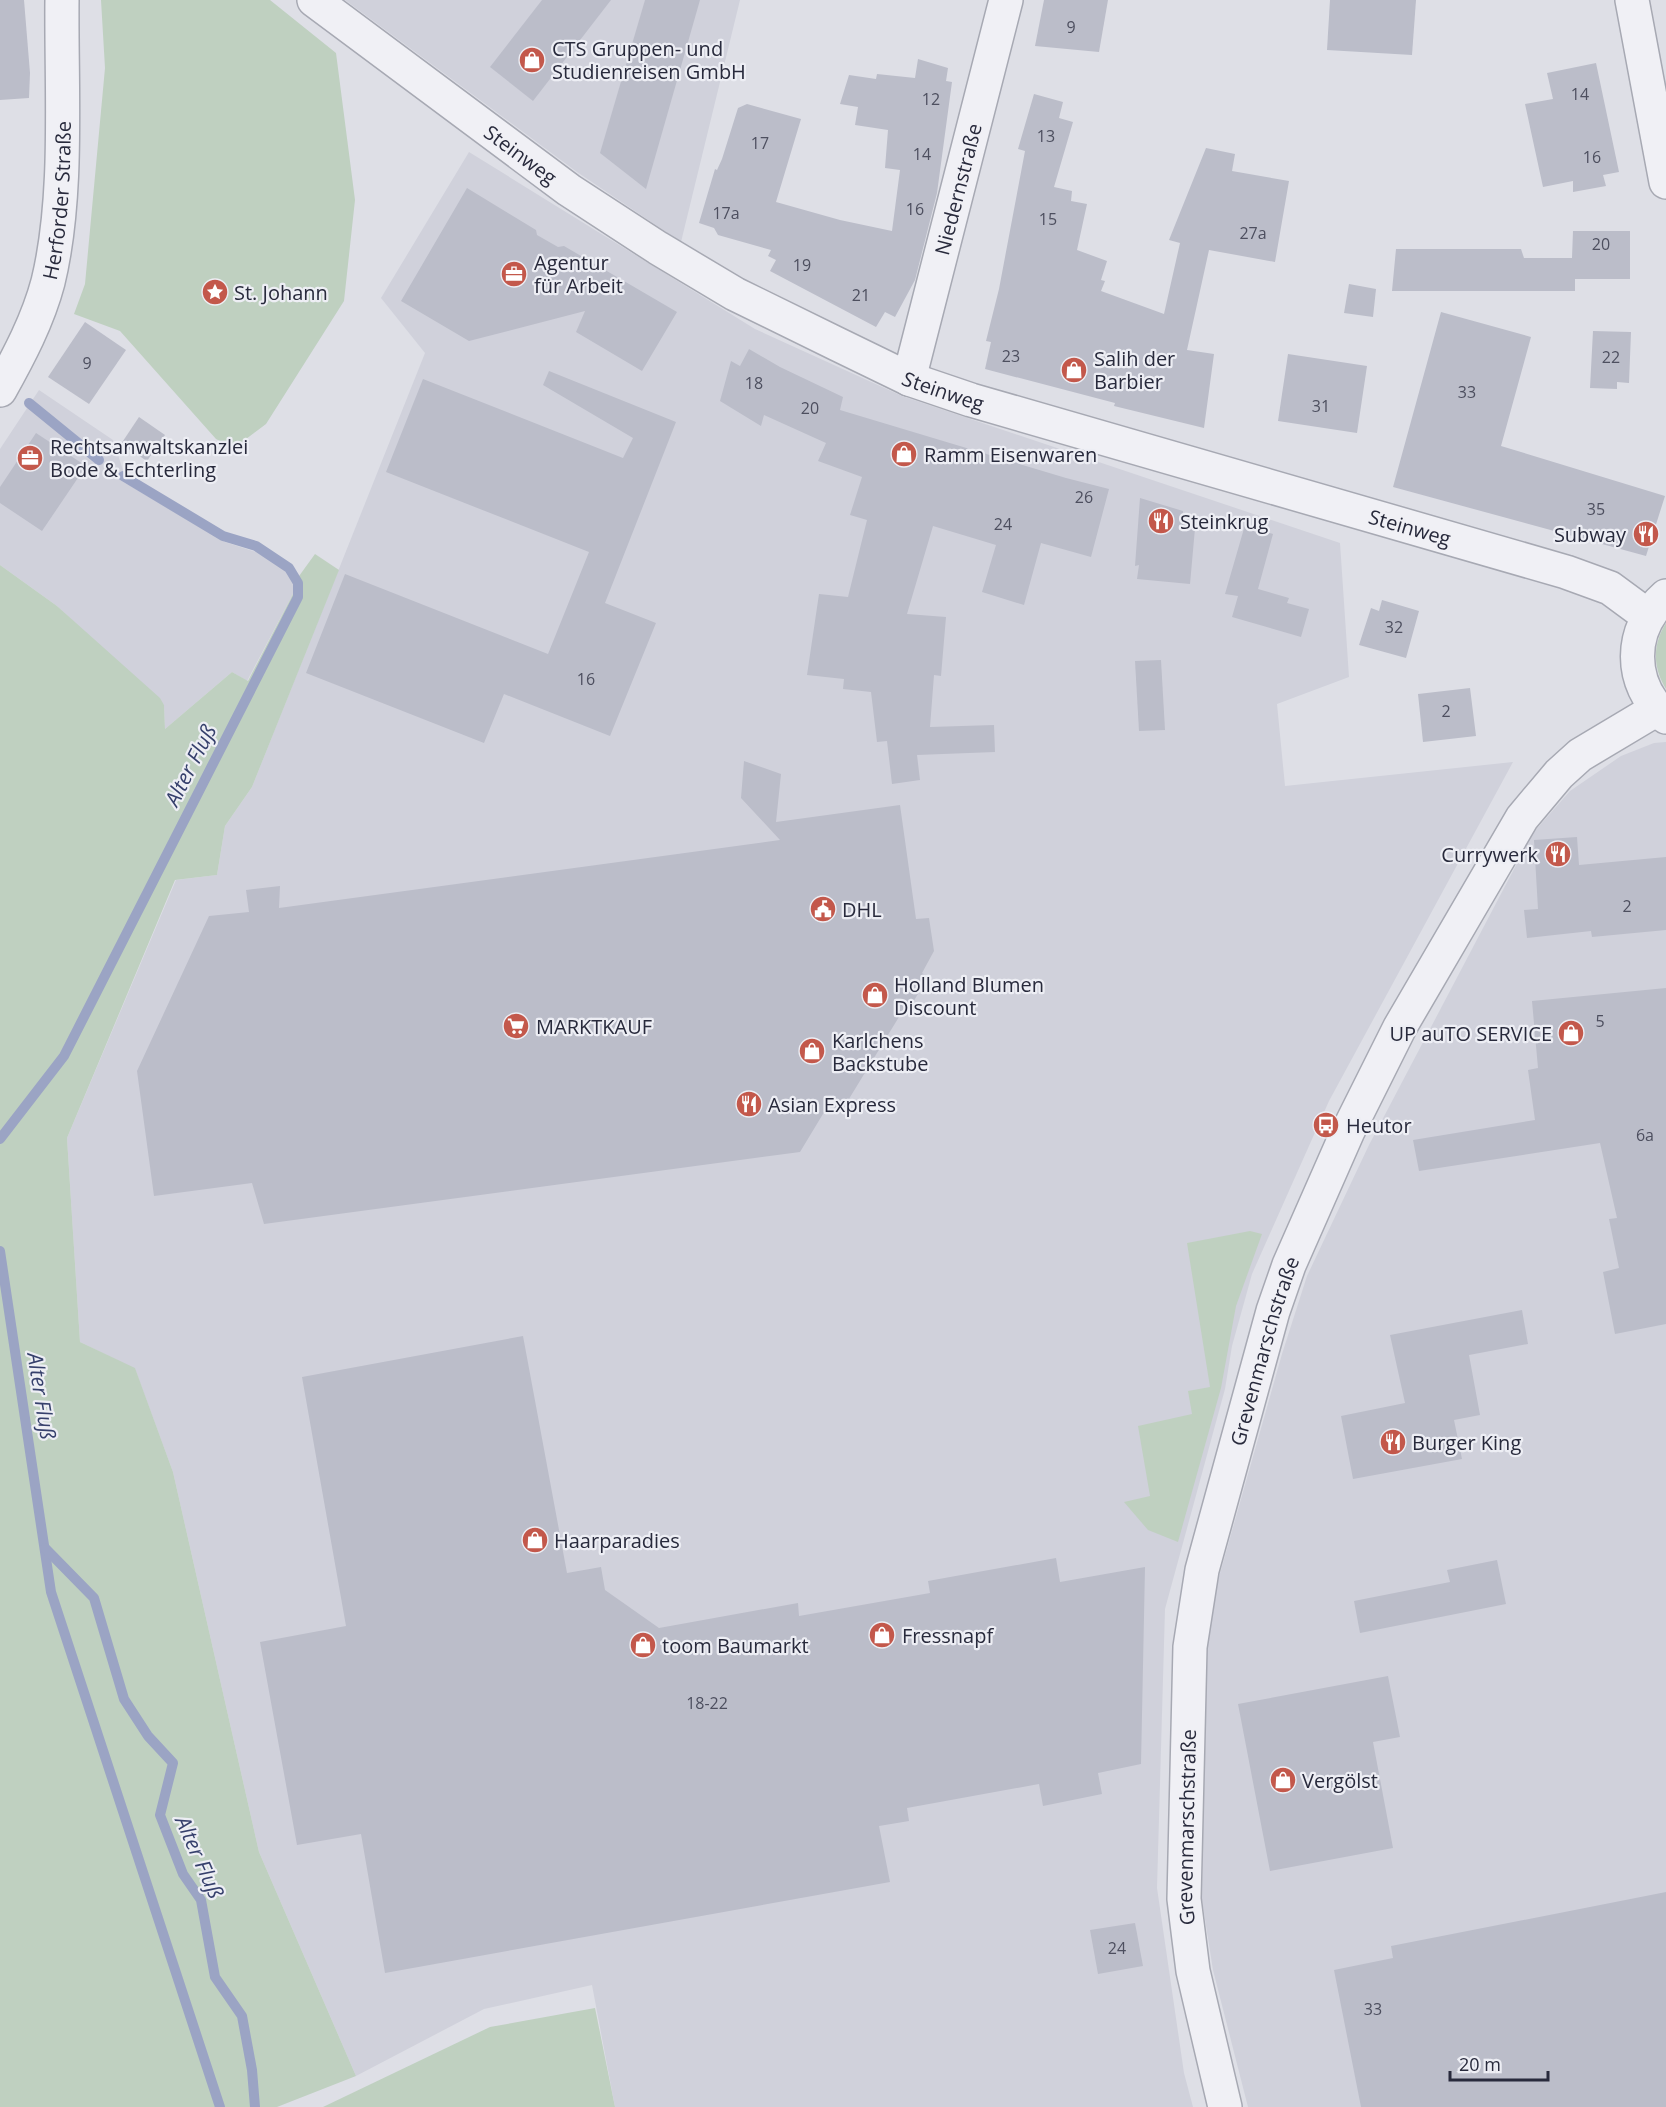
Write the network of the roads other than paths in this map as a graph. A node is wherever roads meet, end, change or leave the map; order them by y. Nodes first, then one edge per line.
1 (62, 0) edge
2 (314, 0) edge
3 (1006, 0) edge
4 (1632, 0) edge
5 (1666, 182) edge
6 (909, 379) junction
7 (0, 390) edge
8 (1657, 606) edge
9 (1661, 713) edge
10 (1225, 2107) edge

1 - 7 street, Herforder Straße
2 - 6 street, Steinweg
3 - 6 street, Niedernstraße
4 - 5 street
6 - 8 street, Steinweg
8 - 9 street
9 - 10 street, Grevenmarschstraße

